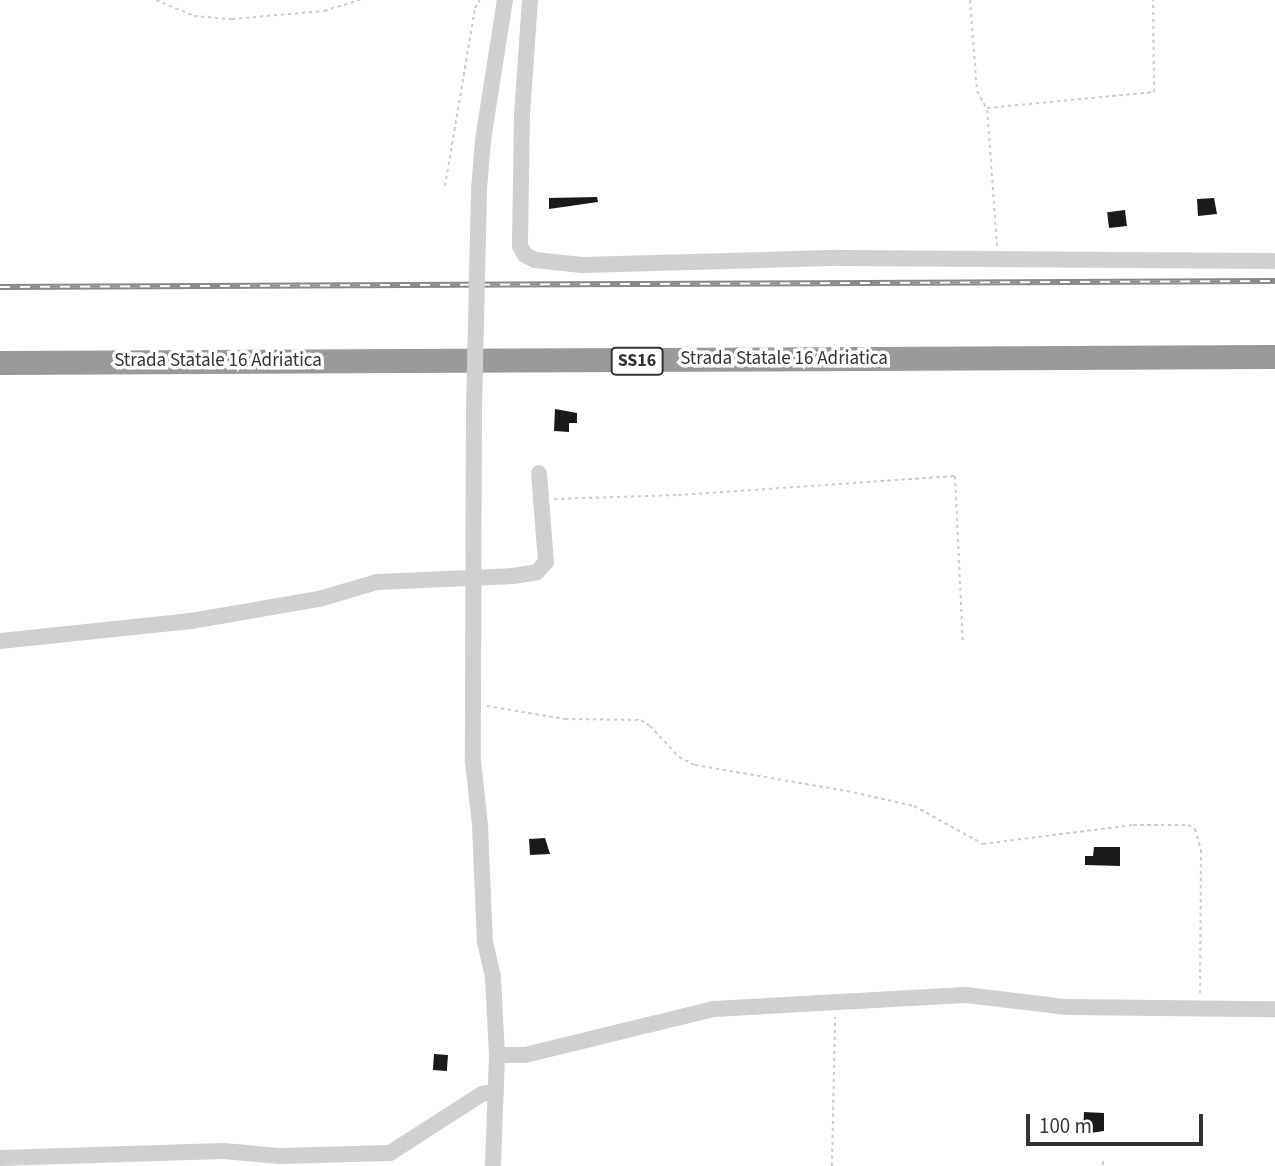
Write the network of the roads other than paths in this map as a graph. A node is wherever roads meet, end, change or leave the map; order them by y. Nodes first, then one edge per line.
1 (505, 0) edge
2 (530, 0) edge
3 (1275, 261) edge
4 (1275, 342) edge
5 (0, 347) edge
6 (1275, 357) edge
7 (0, 363) edge
8 (539, 473) dead end
9 (475, 578) junction
10 (0, 641) edge
11 (1275, 1009) edge
12 (498, 1055) junction
13 (496, 1091) junction
14 (0, 1158) edge
15 (492, 1166) edge

1 - 9 street, bridge
2 - 3 street
4 - 5 highway, Strada Statale 16 Adriatica / SS16
6 - 7 highway, Strada Statale 16 Adriatica / SS16
8 - 9 street
9 - 10 street
9 - 12 street
11 - 12 street
12 - 13 street
13 - 14 street
13 - 15 street

